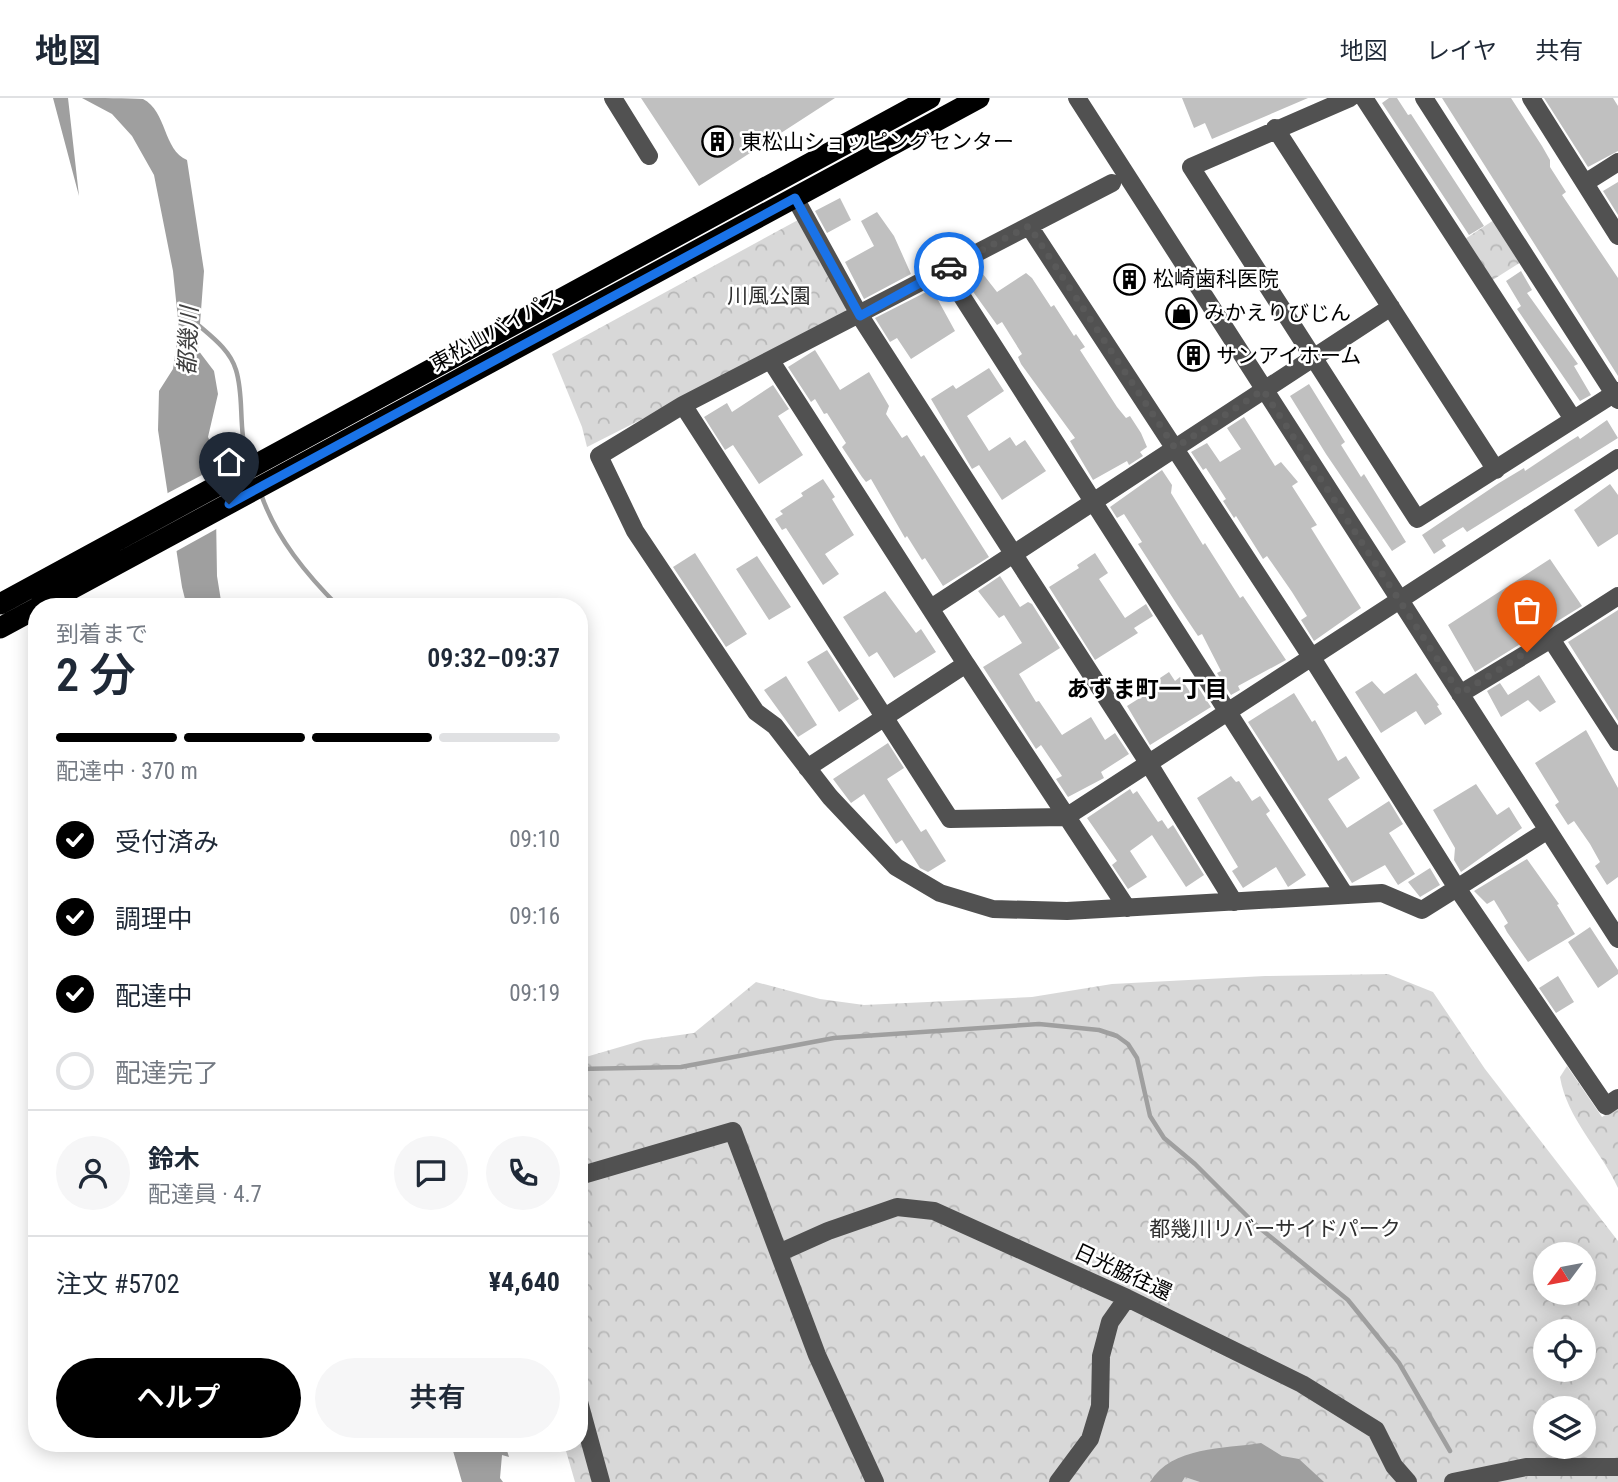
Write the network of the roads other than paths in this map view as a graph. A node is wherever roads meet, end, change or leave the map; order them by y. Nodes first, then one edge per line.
1 (613, 98) edge
2 (930, 98) edge
3 (979, 98) edge
4 (1077, 98) edge
5 (1350, 98) edge
6 (1364, 98) edge
7 (1424, 98) edge
8 (1531, 98) edge
9 (1275, 128) junction
10 (649, 156) dead end
11 (1618, 162) edge
12 (1112, 183) dead end
13 (1585, 183) junction
14 (795, 198) junction
15 (1029, 226) junction
16 (1618, 236) edge
17 (945, 270) junction
18 (1391, 307) junction
19 (860, 316) junction
20 (1312, 358) junction
21 (771, 361) junction
22 (1263, 390) junction
23 (1617, 395) edge
24 (683, 405) junction
25 (1573, 419) junction
26 (1175, 448) junction
27 (1618, 458) edge
28 (1496, 470) junction
29 (1094, 501) junction
30 (1014, 553) junction
31 (1618, 596) edge
32 (56, 598) edge
33 (1399, 600) junction
34 (0, 604) edge
35 (931, 608) junction
36 (28, 613) edge
37 (0, 628) edge
38 (1551, 639) junction
39 (1312, 658) junction
40 (966, 664) junction
41 (1460, 694) junction
42 (1230, 712) junction
43 (885, 717) junction
44 (1618, 742) edge
45 (1149, 764) junction
46 (807, 768) junction
47 (1066, 817) junction
48 (1548, 830) junction
49 (1457, 888) junction
50 (1345, 895) junction
51 (1234, 902) junction
52 (1127, 908) junction
53 (1618, 939) edge
54 (1618, 1098) edge
55 (588, 1172) edge
56 (781, 1252) junction
57 (1127, 1298) junction
58 (588, 1435) edge
59 (1618, 1467) edge
60 (601, 1482) edge
61 (875, 1482) edge
62 (1058, 1482) edge
63 (1408, 1482) edge
64 (1453, 1482) edge

1 - 10 street
2 - 34 highway, 東松山バイパス
3 - 14 highway, 東松山バイパス
4 - 22 street
5 - 9 street
6 - 25 street
7 - 23 street
8 - 13 street
9 - 18 street
9 - 20 street
11 - 13 street
12 - 15 street
13 - 16 street
14 - 19 street
14 - 32 highway, 東松山バイパス
15 - 17 street
15 - 26 street
17 - 19 street
17 - 29 street
18 - 20 street
18 - 28 street
19 - 21 street
19 - 30 street
20 - 22 street
20 - 28 street
21 - 24 street
21 - 35 street
22 - 26 street
22 - 33 street
23 - 25 street
24 - 43 street
24 - 46 street
25 - 28 street
26 - 29 street
26 - 39 street
27 - 33 street
29 - 30 street
29 - 42 street
30 - 35 street
30 - 45 street
31 - 38 street
33 - 39 street
33 - 41 street
35 - 40 street
36 - 37 highway, 東松山バイパス
38 - 41 street
38 - 44 street
39 - 42 street
39 - 49 street
40 - 43 street
40 - 47 street
41 - 48 street
42 - 45 street
42 - 50 street
43 - 46 street
43 - 47 street
45 - 47 street
45 - 51 street
46 - 52 street
47 - 52 street
48 - 49 street
48 - 53 street
49 - 50 street
49 - 54 street
50 - 51 street
51 - 52 street
55 - 56 street
56 - 57 street, 日光脇往還
56 - 61 street
57 - 62 street
57 - 63 street, 日光脇往還
58 - 60 street
59 - 64 street

